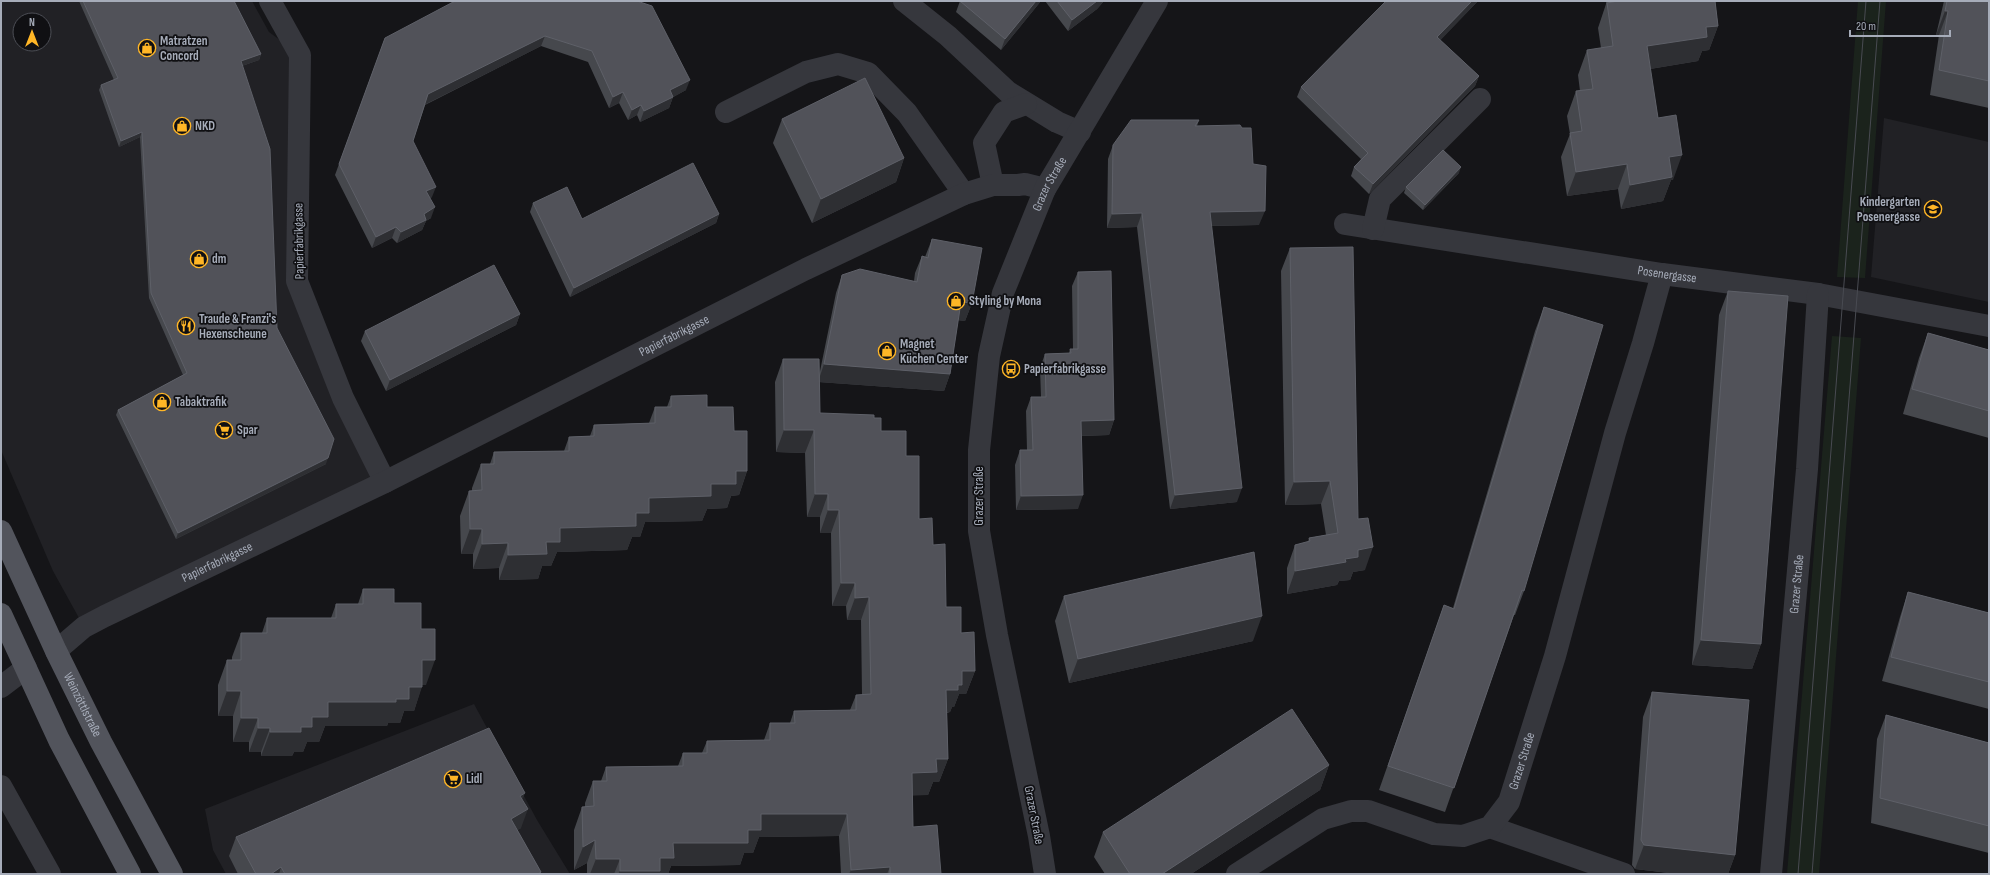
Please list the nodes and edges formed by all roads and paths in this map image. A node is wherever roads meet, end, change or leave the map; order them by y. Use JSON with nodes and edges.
{"nodes":[{"id":1,"x":270,"y":1,"type":"edge"},
{"id":2,"x":904,"y":1,"type":"edge"},
{"id":3,"x":1157,"y":1,"type":"edge"},
{"id":4,"x":1480,"y":99,"type":"dead end"},
{"id":5,"x":1026,"y":104,"type":"junction"},
{"id":6,"x":726,"y":112,"type":"dead end"},
{"id":7,"x":1080,"y":132,"type":"junction"},
{"id":8,"x":993,"y":185,"type":"junction"},
{"id":9,"x":1044,"y":188,"type":"junction"},
{"id":10,"x":964,"y":194,"type":"junction"},
{"id":11,"x":1345,"y":224,"type":"dead end"},
{"id":12,"x":1373,"y":229,"type":"junction"},
{"id":13,"x":1662,"y":274,"type":"junction"},
{"id":14,"x":1818,"y":294,"type":"junction"},
{"id":15,"x":1989,"y":326,"type":"edge"},
{"id":16,"x":385,"y":482,"type":"junction"},
{"id":17,"x":1,"y":531,"type":"edge"},
{"id":18,"x":1,"y":614,"type":"edge"},
{"id":19,"x":56,"y":651,"type":"junction"},
{"id":20,"x":26,"y":668,"type":"junction"},
{"id":21,"x":1,"y":687,"type":"edge"},
{"id":22,"x":1,"y":786,"type":"edge"},
{"id":23,"x":1490,"y":828,"type":"junction"},
{"id":24,"x":50,"y":874,"type":"edge"},
{"id":25,"x":130,"y":874,"type":"edge"},
{"id":26,"x":172,"y":874,"type":"edge"},
{"id":27,"x":1045,"y":874,"type":"edge"},
{"id":28,"x":1237,"y":874,"type":"edge"},
{"id":29,"x":1624,"y":874,"type":"edge"},
{"id":30,"x":1771,"y":874,"type":"edge"}],
"edges":[{"from":1,"to":16,"type":"street","name":"Papierfabrikgasse"},
{"from":2,"to":5,"type":"street"},
{"from":3,"to":7,"type":"street","name":"Grazer Straße"},
{"from":4,"to":12,"type":"street"},
{"from":5,"to":7,"type":"street"},
{"from":5,"to":8,"type":"street"},
{"from":6,"to":10,"type":"street"},
{"from":7,"to":9,"type":"street","name":"Grazer Straße"},
{"from":8,"to":9,"type":"street","name":"Papierfabrikgasse"},
{"from":8,"to":10,"type":"street","name":"Papierfabrikgasse"},
{"from":9,"to":27,"type":"street","name":"Grazer Straße"},
{"from":10,"to":16,"type":"street","name":"Papierfabrikgasse"},
{"from":11,"to":12,"type":"street","name":"Posenergasse"},
{"from":12,"to":13,"type":"street","name":"Posenergasse"},
{"from":13,"to":14,"type":"street","name":"Posenergasse"},
{"from":13,"to":23,"type":"street","name":"Grazer Straße"},
{"from":14,"to":15,"type":"street","name":"Posenergasse"},
{"from":14,"to":30,"type":"street","name":"Grazer Straße"},
{"from":16,"to":19,"type":"street","name":"Papierfabrikgasse"},
{"from":17,"to":19,"type":"main road","name":"Weinzöttlstraße"},
{"from":18,"to":20,"type":"main road"},
{"from":19,"to":20,"type":"main road"},
{"from":19,"to":26,"type":"main road","name":"Weinzöttlstraße"},
{"from":20,"to":21,"type":"street"},
{"from":20,"to":25,"type":"main road"},
{"from":22,"to":24,"type":"street"},
{"from":23,"to":28,"type":"street"},
{"from":23,"to":29,"type":"street"}]}
